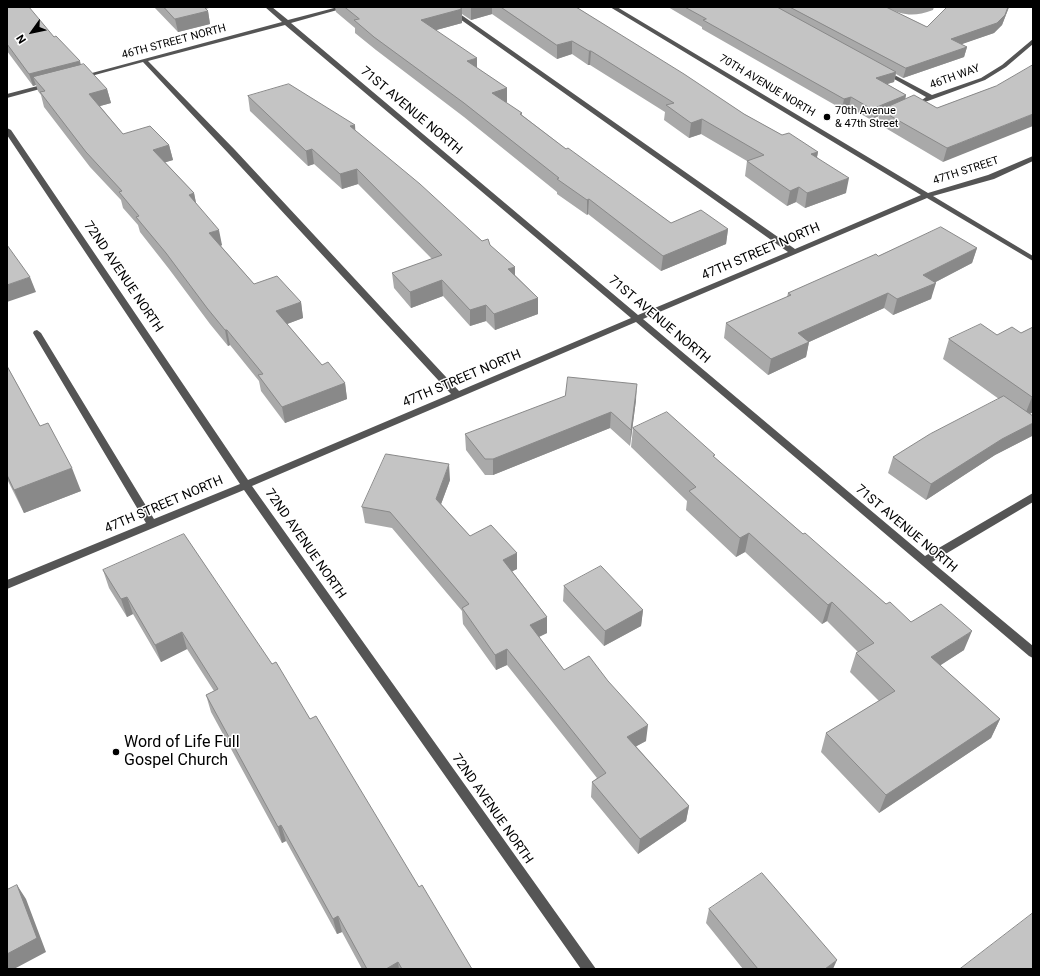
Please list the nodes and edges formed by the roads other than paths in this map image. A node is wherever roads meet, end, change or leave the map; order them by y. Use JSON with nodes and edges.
{"nodes":[{"id":1,"x":268,"y":7,"type":"edge"},
{"id":2,"x":345,"y":7,"type":"edge"},
{"id":3,"x":446,"y":7,"type":"edge"},
{"id":4,"x":613,"y":7,"type":"edge"},
{"id":5,"x":287,"y":22,"type":"junction"},
{"id":6,"x":1033,"y":41,"type":"edge"},
{"id":7,"x":144,"y":60,"type":"junction"},
{"id":8,"x":875,"y":67,"type":"edge"},
{"id":9,"x":75,"y":78,"type":"edge"},
{"id":10,"x":53,"y":84,"type":"edge"},
{"id":11,"x":7,"y":96,"type":"edge"},
{"id":12,"x":930,"y":97,"type":"junction"},
{"id":13,"x":917,"y":103,"type":"edge"},
{"id":14,"x":7,"y":130,"type":"edge"},
{"id":15,"x":1033,"y":158,"type":"edge"},
{"id":16,"x":928,"y":195,"type":"junction"},
{"id":17,"x":794,"y":252,"type":"junction"},
{"id":18,"x":1033,"y":259,"type":"edge"},
{"id":19,"x":636,"y":319,"type":"junction"},
{"id":20,"x":37,"y":333,"type":"dead end"},
{"id":21,"x":457,"y":395,"type":"junction"},
{"id":22,"x":246,"y":485,"type":"junction"},
{"id":23,"x":1033,"y":497,"type":"edge"},
{"id":24,"x":152,"y":525,"type":"junction"},
{"id":25,"x":924,"y":562,"type":"junction"},
{"id":26,"x":7,"y":585,"type":"edge"},
{"id":27,"x":1033,"y":653,"type":"edge"},
{"id":28,"x":589,"y":969,"type":"edge"}],
"edges":[{"from":1,"to":5,"type":"street","name":"71ST AVENUE NORTH"},
{"from":2,"to":5,"type":"street","name":"46TH STREET NORTH"},
{"from":3,"to":17,"type":"street"},
{"from":4,"to":16,"type":"street","name":"70TH AVENUE NORTH"},
{"from":5,"to":7,"type":"street","name":"46TH STREET NORTH"},
{"from":5,"to":19,"type":"street","name":"71ST AVENUE NORTH"},
{"from":6,"to":12,"type":"street","name":"46TH WAY"},
{"from":7,"to":9,"type":"street","name":"46TH STREET NORTH"},
{"from":7,"to":21,"type":"street"},
{"from":8,"to":12,"type":"street"},
{"from":10,"to":11,"type":"street"},
{"from":12,"to":13,"type":"street","name":"46TH WAY"},
{"from":14,"to":22,"type":"street","name":"72ND AVENUE NORTH"},
{"from":15,"to":16,"type":"street","name":"47TH STREET"},
{"from":16,"to":17,"type":"street","name":"47TH STREET NORTH"},
{"from":16,"to":18,"type":"street","name":"70TH AVENUE NORTH"},
{"from":17,"to":19,"type":"street","name":"47TH STREET NORTH"},
{"from":19,"to":21,"type":"street","name":"47TH STREET NORTH"},
{"from":19,"to":25,"type":"street","name":"71ST AVENUE NORTH"},
{"from":20,"to":24,"type":"street"},
{"from":21,"to":22,"type":"street","name":"47TH STREET NORTH"},
{"from":22,"to":24,"type":"street","name":"47TH STREET NORTH"},
{"from":22,"to":28,"type":"street","name":"72ND AVENUE NORTH"},
{"from":23,"to":25,"type":"street"},
{"from":24,"to":26,"type":"street","name":"47TH STREET NORTH"},
{"from":25,"to":27,"type":"street","name":"71ST AVENUE NORTH"}]}
